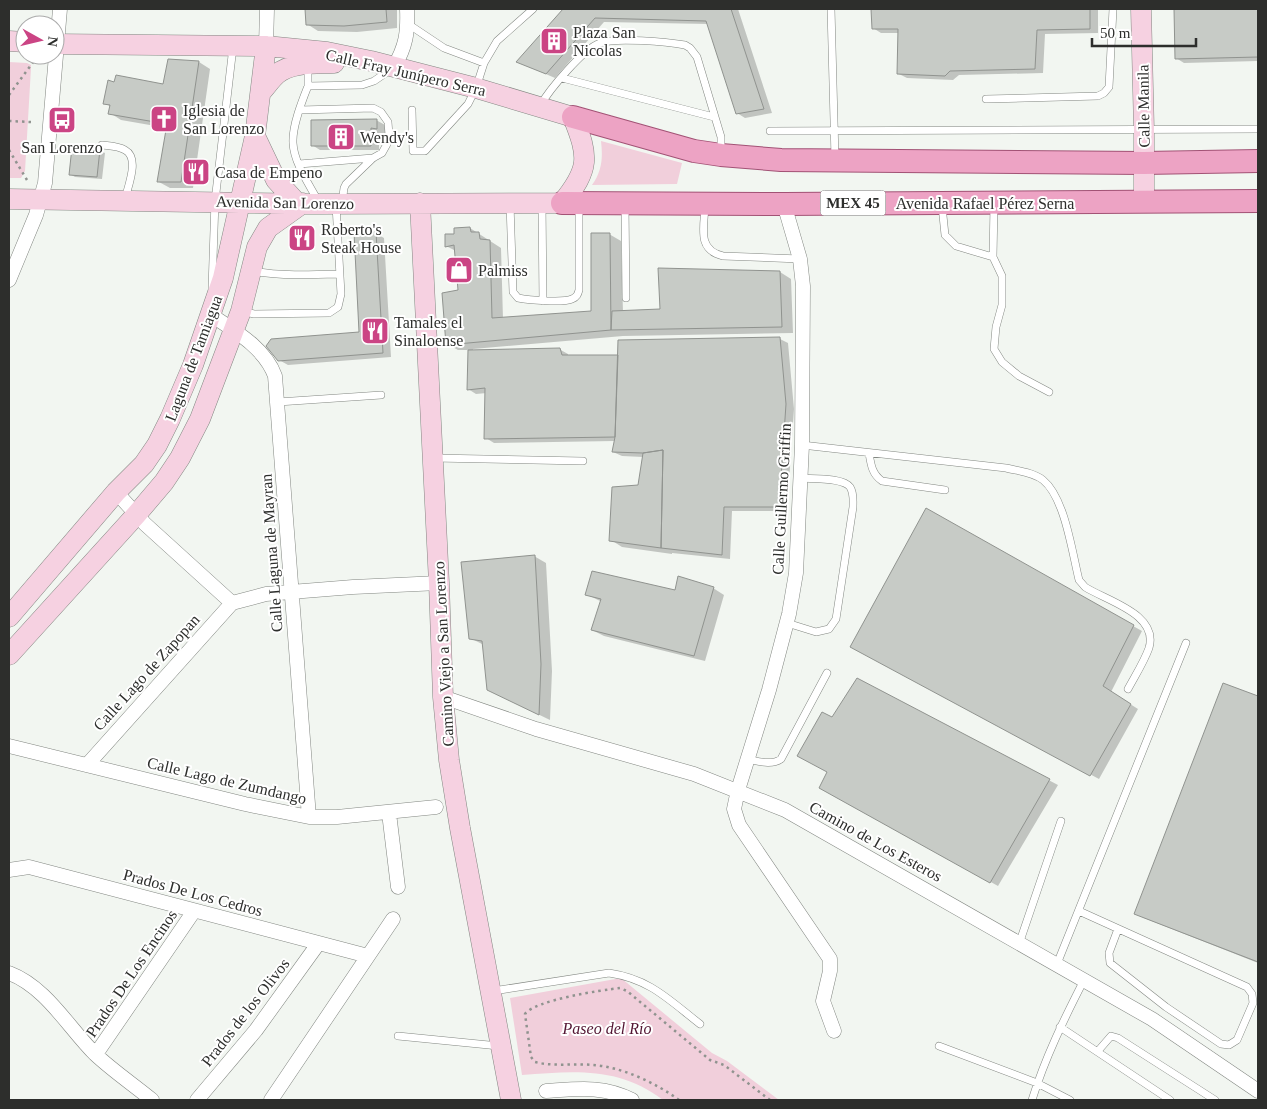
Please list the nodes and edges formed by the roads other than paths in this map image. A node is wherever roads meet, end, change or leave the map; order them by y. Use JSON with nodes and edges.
{"nodes":[{"id":1,"x":267,"y":9,"type":"edge"},
{"id":2,"x":407,"y":9,"type":"edge"},
{"id":3,"x":533,"y":9,"type":"edge"},
{"id":4,"x":831,"y":9,"type":"edge"},
{"id":5,"x":1112,"y":9,"type":"edge"},
{"id":6,"x":1140,"y":9,"type":"edge"},
{"id":7,"x":408,"y":24,"type":"junction"},
{"id":8,"x":65,"y":44,"type":"edge"},
{"id":9,"x":233,"y":46,"type":"junction"},
{"id":10,"x":266,"y":46,"type":"junction"},
{"id":11,"x":371,"y":61,"type":"junction"},
{"id":12,"x":484,"y":63,"type":"junction"},
{"id":13,"x":55,"y":65,"type":"edge"},
{"id":14,"x":308,"y":65,"type":"junction"},
{"id":15,"x":394,"y":67,"type":"junction"},
{"id":16,"x":562,"y":78,"type":"junction"},
{"id":17,"x":308,"y":86,"type":"junction"},
{"id":18,"x":476,"y":88,"type":"junction"},
{"id":19,"x":261,"y":92,"type":"junction"},
{"id":20,"x":986,"y":99,"type":"dead end"},
{"id":21,"x":540,"y":107,"type":"junction"},
{"id":22,"x":300,"y":110,"type":"junction"},
{"id":23,"x":412,"y":110,"type":"dead end"},
{"id":24,"x":573,"y":117,"type":"junction"},
{"id":25,"x":714,"y":117,"type":"junction"},
{"id":26,"x":1258,"y":129,"type":"edge"},
{"id":27,"x":1144,"y":130,"type":"junction"},
{"id":28,"x":770,"y":131,"type":"dead end"},
{"id":29,"x":835,"y":132,"type":"junction"},
{"id":30,"x":255,"y":136,"type":"junction"},
{"id":31,"x":102,"y":145,"type":"dead end"},
{"id":32,"x":721,"y":155,"type":"junction"},
{"id":33,"x":373,"y":158,"type":"junction"},
{"id":34,"x":835,"y":161,"type":"junction"},
{"id":35,"x":1258,"y":161,"type":"edge"},
{"id":36,"x":1144,"y":163,"type":"junction"},
{"id":37,"x":299,"y":164,"type":"junction"},
{"id":38,"x":9,"y":199,"type":"edge"},
{"id":39,"x":41,"y":199,"type":"junction"},
{"id":40,"x":125,"y":201,"type":"junction"},
{"id":41,"x":215,"y":201,"type":"junction"},
{"id":42,"x":1258,"y":201,"type":"edge"},
{"id":43,"x":240,"y":202,"type":"junction"},
{"id":44,"x":994,"y":202,"type":"junction"},
{"id":45,"x":1144,"y":202,"type":"junction"},
{"id":46,"x":319,"y":203,"type":"junction"},
{"id":47,"x":420,"y":203,"type":"junction"},
{"id":48,"x":561,"y":203,"type":"junction"},
{"id":49,"x":625,"y":203,"type":"junction"},
{"id":50,"x":706,"y":203,"type":"junction"},
{"id":51,"x":941,"y":203,"type":"junction"},
{"id":52,"x":510,"y":204,"type":"junction"},
{"id":53,"x":784,"y":204,"type":"junction"},
{"id":54,"x":993,"y":257,"type":"junction"},
{"id":55,"x":800,"y":259,"type":"junction"},
{"id":56,"x":251,"y":270,"type":"junction"},
{"id":57,"x":338,"y":274,"type":"junction"},
{"id":58,"x":9,"y":280,"type":"edge"},
{"id":59,"x":626,"y":298,"type":"dead end"},
{"id":60,"x":543,"y":301,"type":"junction"},
{"id":61,"x":241,"y":311,"type":"junction"},
{"id":62,"x":211,"y":316,"type":"junction"},
{"id":63,"x":234,"y":330,"type":"junction"},
{"id":64,"x":1049,"y":392,"type":"dead end"},
{"id":65,"x":382,"y":395,"type":"dead end"},
{"id":66,"x":278,"y":402,"type":"junction"},
{"id":67,"x":802,"y":445,"type":"junction"},
{"id":68,"x":869,"y":453,"type":"junction"},
{"id":69,"x":434,"y":458,"type":"junction"},
{"id":70,"x":583,"y":461,"type":"dead end"},
{"id":71,"x":800,"y":478,"type":"junction"},
{"id":72,"x":945,"y":490,"type":"dead end"},
{"id":73,"x":116,"y":492,"type":"junction"},
{"id":74,"x":136,"y":515,"type":"junction"},
{"id":75,"x":440,"y":583,"type":"junction"},
{"id":76,"x":291,"y":592,"type":"junction"},
{"id":77,"x":232,"y":603,"type":"junction"},
{"id":78,"x":10,"y":614,"type":"edge"},
{"id":79,"x":787,"y":623,"type":"junction"},
{"id":80,"x":1186,"y":642,"type":"dead end"},
{"id":81,"x":9,"y":655,"type":"edge"},
{"id":82,"x":827,"y":673,"type":"dead end"},
{"id":83,"x":1128,"y":689,"type":"dead end"},
{"id":84,"x":443,"y":697,"type":"junction"},
{"id":85,"x":12,"y":747,"type":"edge"},
{"id":86,"x":747,"y":759,"type":"junction"},
{"id":87,"x":86,"y":765,"type":"junction"},
{"id":88,"x":738,"y":790,"type":"junction"},
{"id":89,"x":436,"y":807,"type":"dead end"},
{"id":90,"x":388,"y":813,"type":"junction"},
{"id":91,"x":308,"y":817,"type":"junction"},
{"id":92,"x":1061,"y":821,"type":"dead end"},
{"id":93,"x":9,"y":870,"type":"edge"},
{"id":94,"x":398,"y":887,"type":"dead end"},
{"id":95,"x":194,"y":911,"type":"junction"},
{"id":96,"x":1079,"y":911,"type":"junction"},
{"id":97,"x":393,"y":919,"type":"dead end"},
{"id":98,"x":1118,"y":929,"type":"junction"},
{"id":99,"x":318,"y":944,"type":"junction"},
{"id":100,"x":1019,"y":944,"type":"junction"},
{"id":101,"x":368,"y":956,"type":"junction"},
{"id":102,"x":1058,"y":964,"type":"junction"},
{"id":103,"x":9,"y":973,"type":"edge"},
{"id":104,"x":1084,"y":979,"type":"junction"},
{"id":105,"x":490,"y":991,"type":"junction"},
{"id":106,"x":700,"y":1024,"type":"dead end"},
{"id":107,"x":1060,"y":1027,"type":"junction"},
{"id":108,"x":834,"y":1031,"type":"dead end"},
{"id":109,"x":398,"y":1036,"type":"dead end"},
{"id":110,"x":499,"y":1046,"type":"junction"},
{"id":111,"x":939,"y":1046,"type":"dead end"},
{"id":112,"x":1098,"y":1051,"type":"junction"},
{"id":113,"x":96,"y":1054,"type":"junction"},
{"id":114,"x":1037,"y":1083,"type":"junction"},
{"id":115,"x":546,"y":1091,"type":"dead end"},
{"id":116,"x":1258,"y":1091,"type":"edge"},
{"id":117,"x":152,"y":1100,"type":"edge"},
{"id":118,"x":197,"y":1100,"type":"edge"},
{"id":119,"x":270,"y":1100,"type":"edge"},
{"id":120,"x":511,"y":1100,"type":"edge"},
{"id":121,"x":632,"y":1100,"type":"edge"},
{"id":122,"x":1032,"y":1100,"type":"edge"},
{"id":123,"x":1070,"y":1100,"type":"edge"},
{"id":124,"x":1170,"y":1100,"type":"edge"},
{"id":125,"x":1215,"y":1100,"type":"edge"}],
"edges":[{"from":1,"to":10,"type":"street"},
{"from":2,"to":7,"type":"street"},
{"from":3,"to":12,"type":"lane"},
{"from":4,"to":29,"type":"lane"},
{"from":5,"to":20,"type":"lane"},
{"from":6,"to":27,"type":"main road","name":"Calle Manila"},
{"from":7,"to":12,"type":"lane"},
{"from":7,"to":15,"type":"street"},
{"from":8,"to":9,"type":"main road","name":"Calle Fray Junípero Serra"},
{"from":9,"to":10,"type":"main road","name":"Calle Fray Junípero Serra"},
{"from":9,"to":41,"type":"lane"},
{"from":10,"to":11,"type":"main road","name":"Calle Fray Junípero Serra"},
{"from":10,"to":19,"type":"main road","name":"Laguna de Tamiagua"},
{"from":11,"to":14,"type":"main road"},
{"from":11,"to":15,"type":"main road","name":"Calle Fray Junípero Serra"},
{"from":12,"to":18,"type":"lane"},
{"from":13,"to":39,"type":"street"},
{"from":14,"to":17,"type":"lane"},
{"from":14,"to":19,"type":"main road"},
{"from":15,"to":17,"type":"lane"},
{"from":15,"to":18,"type":"main road","name":"Calle Fray Junípero Serra"},
{"from":16,"to":21,"type":"lane"},
{"from":16,"to":25,"type":"lane"},
{"from":16,"to":25,"type":"lane"},
{"from":17,"to":22,"type":"lane"},
{"from":18,"to":21,"type":"main road","name":"Calle Fray Junípero Serra"},
{"from":18,"to":23,"type":"lane"},
{"from":19,"to":30,"type":"main road","name":"Laguna de Tamiagua"},
{"from":21,"to":24,"type":"main road","name":"Calle Fray Junípero Serra"},
{"from":22,"to":33,"type":"lane"},
{"from":22,"to":37,"type":"lane"},
{"from":24,"to":32,"type":"main road"},
{"from":24,"to":48,"type":"main road"},
{"from":25,"to":32,"type":"lane"},
{"from":26,"to":27,"type":"lane"},
{"from":27,"to":29,"type":"lane"},
{"from":27,"to":36,"type":"main road","name":"Calle Manila"},
{"from":28,"to":29,"type":"lane"},
{"from":29,"to":34,"type":"lane"},
{"from":30,"to":43,"type":"main road","name":"Laguna de Tamiagua"},
{"from":30,"to":46,"type":"main road"},
{"from":31,"to":40,"type":"lane"},
{"from":32,"to":34,"type":"main road"},
{"from":33,"to":37,"type":"lane"},
{"from":33,"to":46,"type":"lane"},
{"from":34,"to":36,"type":"main road"},
{"from":35,"to":36,"type":"main road"},
{"from":36,"to":45,"type":"main road","name":"Calle Manila"},
{"from":37,"to":46,"type":"lane"},
{"from":38,"to":39,"type":"main road","name":"Avenida San Lorenzo","number":"MEX 45"},
{"from":39,"to":40,"type":"main road","name":"Avenida San Lorenzo","number":"MEX 45"},
{"from":39,"to":58,"type":"street"},
{"from":40,"to":41,"type":"main road","name":"Avenida San Lorenzo","number":"MEX 45"},
{"from":41,"to":43,"type":"main road","name":"Avenida San Lorenzo","number":"MEX 45"},
{"from":41,"to":62,"type":"lane"},
{"from":42,"to":45,"type":"main road","name":"Avenida Rafael Pérez Serna","number":"MEX 45"},
{"from":43,"to":46,"type":"main road","name":"Avenida San Lorenzo","number":"MEX 45"},
{"from":43,"to":62,"type":"main road","name":"Laguna de Tamiagua"},
{"from":44,"to":45,"type":"main road","name":"Avenida Rafael Pérez Serna","number":"MEX 45"},
{"from":44,"to":51,"type":"main road","name":"Avenida Rafael Pérez Serna","number":"MEX 45"},
{"from":44,"to":54,"type":"lane"},
{"from":46,"to":47,"type":"main road","name":"Avenida San Lorenzo","number":"MEX 45"},
{"from":46,"to":56,"type":"main road","name":"Laguna de Tamiagua"},
{"from":46,"to":57,"type":"lane"},
{"from":47,"to":52,"type":"main road","name":"Avenida San Lorenzo","number":"MEX 45"},
{"from":47,"to":69,"type":"main road","name":"Camino Viejo a San Lorenzo"},
{"from":48,"to":49,"type":"main road","name":"Avenida Rafael Pérez Serna","number":"MEX 45"},
{"from":48,"to":52,"type":"main road","name":"Avenida San Lorenzo","number":"MEX 45"},
{"from":48,"to":60,"type":"lane"},
{"from":48,"to":60,"type":"lane"},
{"from":49,"to":50,"type":"main road","name":"Avenida Rafael Pérez Serna","number":"MEX 45"},
{"from":49,"to":59,"type":"lane"},
{"from":50,"to":53,"type":"main road","name":"Avenida Rafael Pérez Serna","number":"MEX 45"},
{"from":50,"to":55,"type":"lane"},
{"from":51,"to":53,"type":"main road","name":"Avenida Rafael Pérez Serna","number":"MEX 45"},
{"from":51,"to":54,"type":"lane"},
{"from":52,"to":60,"type":"lane"},
{"from":53,"to":55,"type":"street","name":"Calle Guillermo Griffin"},
{"from":54,"to":64,"type":"lane"},
{"from":55,"to":67,"type":"street","name":"Calle Guillermo Griffin"},
{"from":56,"to":57,"type":"lane"},
{"from":56,"to":61,"type":"main road","name":"Laguna de Tamiagua"},
{"from":57,"to":61,"type":"lane"},
{"from":61,"to":63,"type":"main road","name":"Laguna de Tamiagua"},
{"from":62,"to":63,"type":"street","name":"Calle Laguna de Mayran"},
{"from":62,"to":73,"type":"main road","name":"Laguna de Tamiagua"},
{"from":63,"to":66,"type":"street","name":"Calle Laguna de Mayran"},
{"from":63,"to":74,"type":"main road","name":"Laguna de Tamiagua"},
{"from":65,"to":66,"type":"lane"},
{"from":66,"to":76,"type":"street","name":"Calle Laguna de Mayran"},
{"from":67,"to":68,"type":"lane"},
{"from":67,"to":71,"type":"street","name":"Calle Guillermo Griffin"},
{"from":68,"to":72,"type":"lane"},
{"from":68,"to":83,"type":"lane"},
{"from":69,"to":70,"type":"lane"},
{"from":69,"to":75,"type":"main road","name":"Camino Viejo a San Lorenzo"},
{"from":71,"to":79,"type":"street","name":"Calle Guillermo Griffin"},
{"from":71,"to":79,"type":"lane"},
{"from":73,"to":74,"type":"street"},
{"from":73,"to":78,"type":"main road","name":"Laguna de Tamiagua"},
{"from":74,"to":77,"type":"street"},
{"from":74,"to":81,"type":"main road","name":"Laguna de Tamiagua"},
{"from":75,"to":76,"type":"street"},
{"from":75,"to":84,"type":"main road","name":"Camino Viejo a San Lorenzo"},
{"from":76,"to":77,"type":"street"},
{"from":76,"to":91,"type":"street","name":"Calle Laguna de Mayran"},
{"from":77,"to":87,"type":"street","name":"Calle Lago de Zapopan"},
{"from":79,"to":86,"type":"street","name":"Calle Guillermo Griffin"},
{"from":80,"to":96,"type":"lane"},
{"from":82,"to":86,"type":"lane"},
{"from":84,"to":88,"type":"street","name":"Camino de Los Esteros"},
{"from":84,"to":105,"type":"main road","name":"Camino Viejo a San Lorenzo"},
{"from":85,"to":87,"type":"street","name":"Calle Lago de Zumdango"},
{"from":86,"to":88,"type":"street","name":"Calle Guillermo Griffin"},
{"from":87,"to":91,"type":"street","name":"Calle Lago de Zumdango"},
{"from":88,"to":100,"type":"street","name":"Camino de Los Esteros"},
{"from":88,"to":108,"type":"street","name":"Calle Guillermo Griffin"},
{"from":89,"to":90,"type":"street","name":"Calle Lago de Zumdango"},
{"from":90,"to":91,"type":"street","name":"Calle Lago de Zumdango"},
{"from":90,"to":94,"type":"street"},
{"from":92,"to":100,"type":"lane"},
{"from":93,"to":95,"type":"street","name":"Prados De Los Cedros"},
{"from":95,"to":99,"type":"street","name":"Prados De Los Cedros"},
{"from":95,"to":113,"type":"street","name":"Prados De Los Encinos"},
{"from":96,"to":98,"type":"lane"},
{"from":96,"to":102,"type":"lane"},
{"from":97,"to":101,"type":"street"},
{"from":98,"to":98,"type":"lane"},
{"from":99,"to":101,"type":"street","name":"Prados De Los Cedros"},
{"from":99,"to":118,"type":"street","name":"Prados de los Olivos"},
{"from":100,"to":102,"type":"street","name":"Camino de Los Esteros"},
{"from":101,"to":119,"type":"street"},
{"from":102,"to":104,"type":"street","name":"Camino de Los Esteros"},
{"from":103,"to":113,"type":"street"},
{"from":104,"to":107,"type":"lane"},
{"from":104,"to":116,"type":"street","name":"Camino de Los Esteros"},
{"from":105,"to":106,"type":"lane"},
{"from":105,"to":110,"type":"main road","name":"Camino Viejo a San Lorenzo"},
{"from":107,"to":112,"type":"lane"},
{"from":107,"to":114,"type":"lane"},
{"from":109,"to":110,"type":"lane"},
{"from":110,"to":120,"type":"main road","name":"Camino Viejo a San Lorenzo"},
{"from":111,"to":114,"type":"lane"},
{"from":112,"to":124,"type":"lane"},
{"from":112,"to":125,"type":"lane"},
{"from":113,"to":117,"type":"street"},
{"from":114,"to":122,"type":"lane"},
{"from":114,"to":123,"type":"lane"},
{"from":115,"to":121,"type":"street"}]}
